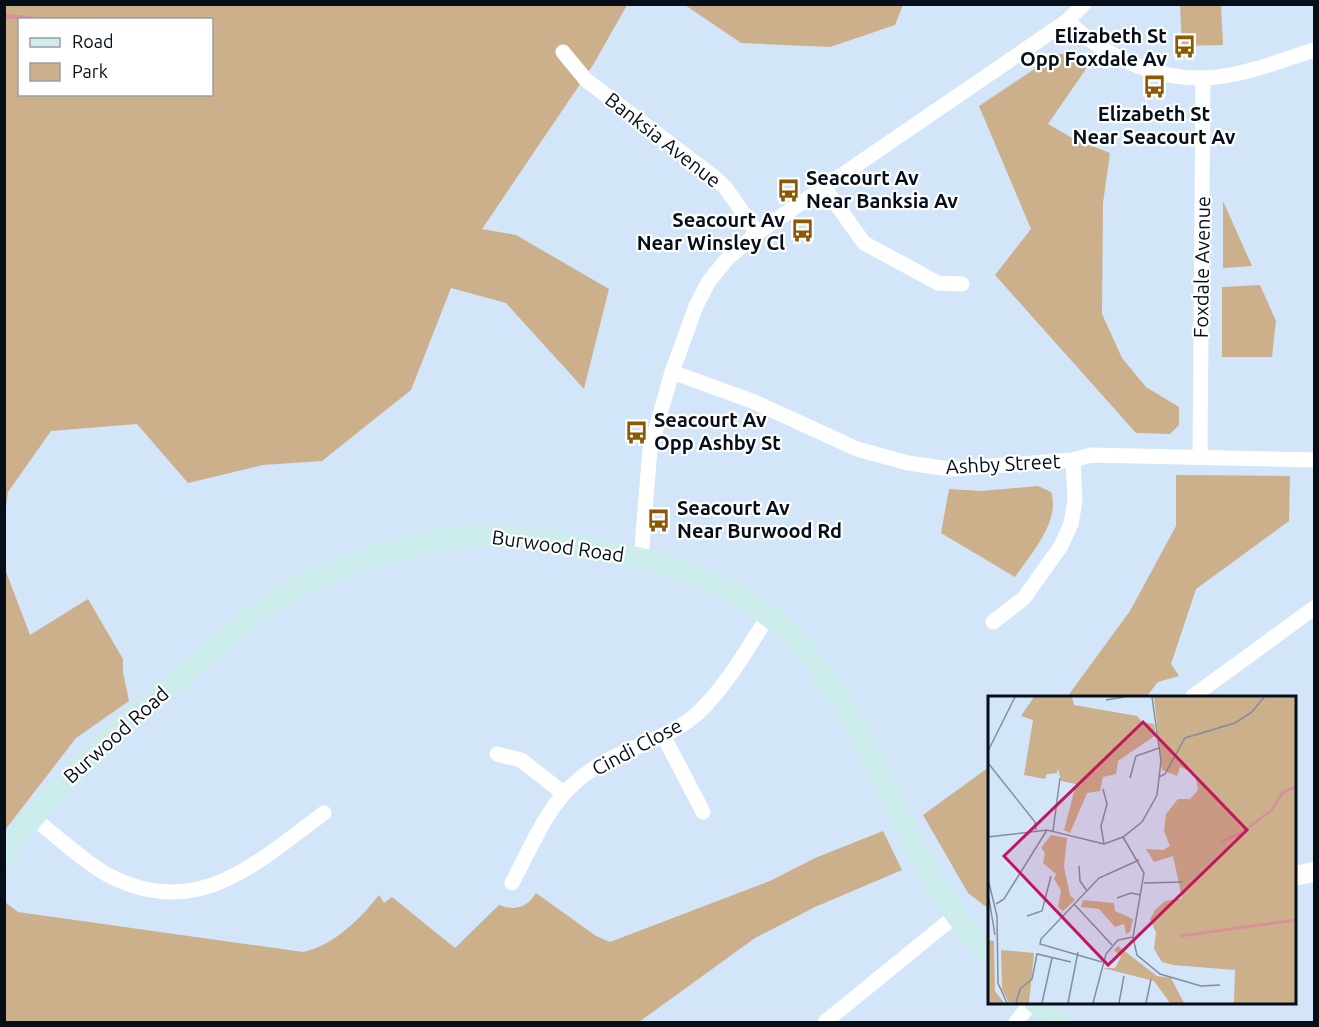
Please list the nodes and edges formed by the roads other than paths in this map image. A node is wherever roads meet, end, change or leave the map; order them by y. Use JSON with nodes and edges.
{"nodes":[{"id":1,"x":1084,"y":4,"type":"edge"},
{"id":2,"x":1067,"y":21,"type":"junction"},
{"id":3,"x":1314,"y":50,"type":"edge"},
{"id":4,"x":563,"y":52,"type":"dead end"},
{"id":5,"x":1203,"y":78,"type":"junction"},
{"id":6,"x":824,"y":187,"type":"junction"},
{"id":7,"x":757,"y":233,"type":"junction"},
{"id":8,"x":962,"y":284,"type":"dead end"},
{"id":9,"x":672,"y":372,"type":"junction"},
{"id":10,"x":1200,"y":456,"type":"junction"},
{"id":11,"x":1073,"y":460,"type":"junction"},
{"id":12,"x":1314,"y":460,"type":"edge"},
{"id":13,"x":641,"y":558,"type":"junction"},
{"id":14,"x":1314,"y":608,"type":"edge"},
{"id":15,"x":769,"y":615,"type":"junction"},
{"id":16,"x":993,"y":622,"type":"dead end"},
{"id":17,"x":1193,"y":696,"type":"edge"},
{"id":18,"x":664,"y":737,"type":"junction"},
{"id":19,"x":497,"y":754,"type":"dead end"},
{"id":20,"x":562,"y":792,"type":"junction"},
{"id":21,"x":703,"y":812,"type":"dead end"},
{"id":22,"x":324,"y":813,"type":"dead end"},
{"id":23,"x":32,"y":817,"type":"junction"},
{"id":24,"x":4,"y":855,"type":"edge"},
{"id":25,"x":1314,"y":872,"type":"edge"},
{"id":26,"x":1295,"y":876,"type":"edge"},
{"id":27,"x":512,"y":883,"type":"dead end"},
{"id":28,"x":955,"y":916,"type":"junction"},
{"id":29,"x":988,"y":951,"type":"edge"},
{"id":30,"x":1032,"y":1003,"type":"edge"},
{"id":31,"x":1034,"y":1003,"type":"edge"},
{"id":32,"x":825,"y":1023,"type":"edge"},
{"id":33,"x":1016,"y":1023,"type":"edge"},
{"id":34,"x":1060,"y":1023,"type":"edge"}],
"edges":[{"from":1,"to":2,"type":"street"},
{"from":2,"to":5,"type":"street"},
{"from":2,"to":6,"type":"street"},
{"from":3,"to":5,"type":"street"},
{"from":4,"to":7,"type":"street","name":"Banksia Avenue"},
{"from":5,"to":10,"type":"street","name":"Foxdale Avenue"},
{"from":6,"to":7,"type":"street"},
{"from":6,"to":8,"type":"street"},
{"from":7,"to":9,"type":"street"},
{"from":9,"to":11,"type":"street","name":"Ashby Street"},
{"from":9,"to":13,"type":"street"},
{"from":10,"to":11,"type":"street","name":"Ashby Street"},
{"from":10,"to":12,"type":"street","name":"Ashby Street"},
{"from":11,"to":16,"type":"street"},
{"from":13,"to":15,"type":"main road","name":"Burwood Road"},
{"from":13,"to":23,"type":"main road","name":"Burwood Road"},
{"from":14,"to":17,"type":"street"},
{"from":15,"to":18,"type":"street","name":"Cindi Close"},
{"from":15,"to":28,"type":"main road","name":"Burwood Road"},
{"from":18,"to":20,"type":"street","name":"Cindi Close"},
{"from":18,"to":21,"type":"street"},
{"from":19,"to":20,"type":"street"},
{"from":20,"to":27,"type":"street","name":"Cindi Close"},
{"from":22,"to":23,"type":"street"},
{"from":23,"to":24,"type":"main road","name":"Burwood Road"},
{"from":25,"to":26,"type":"street"},
{"from":28,"to":29,"type":"main road","name":"Burwood Road"},
{"from":28,"to":32,"type":"street"},
{"from":30,"to":33,"type":"street"},
{"from":31,"to":34,"type":"main road"}]}
